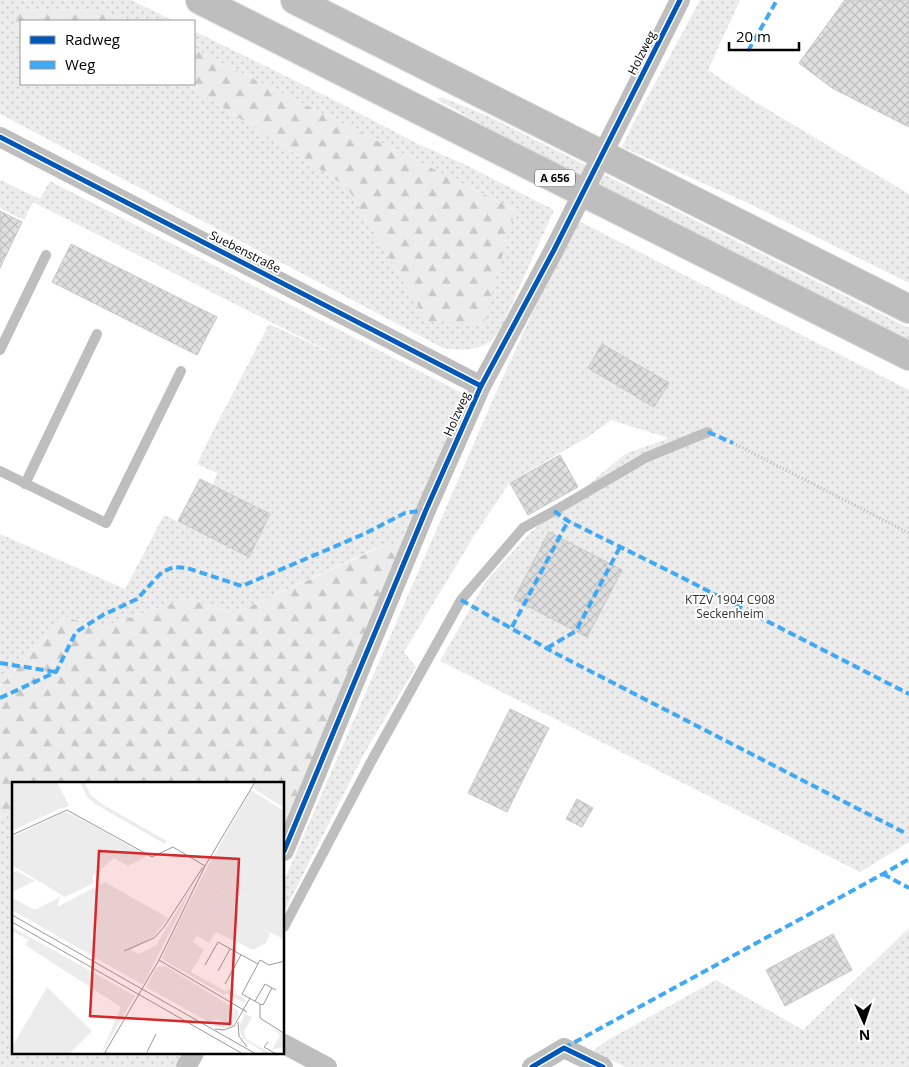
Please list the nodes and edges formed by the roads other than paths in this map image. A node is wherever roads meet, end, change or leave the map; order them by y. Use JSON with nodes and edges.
{"nodes":[{"id":1,"x":200,"y":0,"type":"edge"},
{"id":2,"x":295,"y":0,"type":"edge"},
{"id":3,"x":680,"y":0,"type":"edge"},
{"id":4,"x":0,"y":136,"type":"edge"},
{"id":5,"x":46,"y":255,"type":"dead end"},
{"id":6,"x":909,"y":309,"type":"edge"},
{"id":7,"x":97,"y":334,"type":"dead end"},
{"id":8,"x":0,"y":350,"type":"edge"},
{"id":9,"x":909,"y":356,"type":"edge"},
{"id":10,"x":181,"y":371,"type":"dead end"},
{"id":11,"x":481,"y":386,"type":"junction"},
{"id":12,"x":708,"y":432,"type":"dead end"},
{"id":13,"x":0,"y":472,"type":"edge"},
{"id":14,"x":25,"y":484,"type":"junction"},
{"id":15,"x":285,"y":849,"type":"edge"},
{"id":16,"x":285,"y":925,"type":"edge"},
{"id":17,"x":285,"y":1045,"type":"edge"},
{"id":18,"x":193,"y":1054,"type":"edge"},
{"id":19,"x":186,"y":1067,"type":"edge"},
{"id":20,"x":327,"y":1067,"type":"edge"},
{"id":21,"x":532,"y":1067,"type":"edge"},
{"id":22,"x":603,"y":1067,"type":"edge"}],
"edges":[{"from":1,"to":9,"type":"highway","number":"A 656"},
{"from":2,"to":6,"type":"highway"},
{"from":3,"to":11,"type":"street","name":"Holzweg","bridge":true},
{"from":4,"to":11,"type":"street","name":"Suebenstraße"},
{"from":5,"to":8,"type":"lane"},
{"from":7,"to":14,"type":"lane"},
{"from":10,"to":14,"type":"lane"},
{"from":11,"to":15,"type":"street","name":"Holzweg"},
{"from":12,"to":16,"type":"lane"},
{"from":13,"to":14,"type":"lane"},
{"from":17,"to":20,"type":"street"},
{"from":18,"to":19,"type":"street"},
{"from":21,"to":22,"type":"street"}]}
